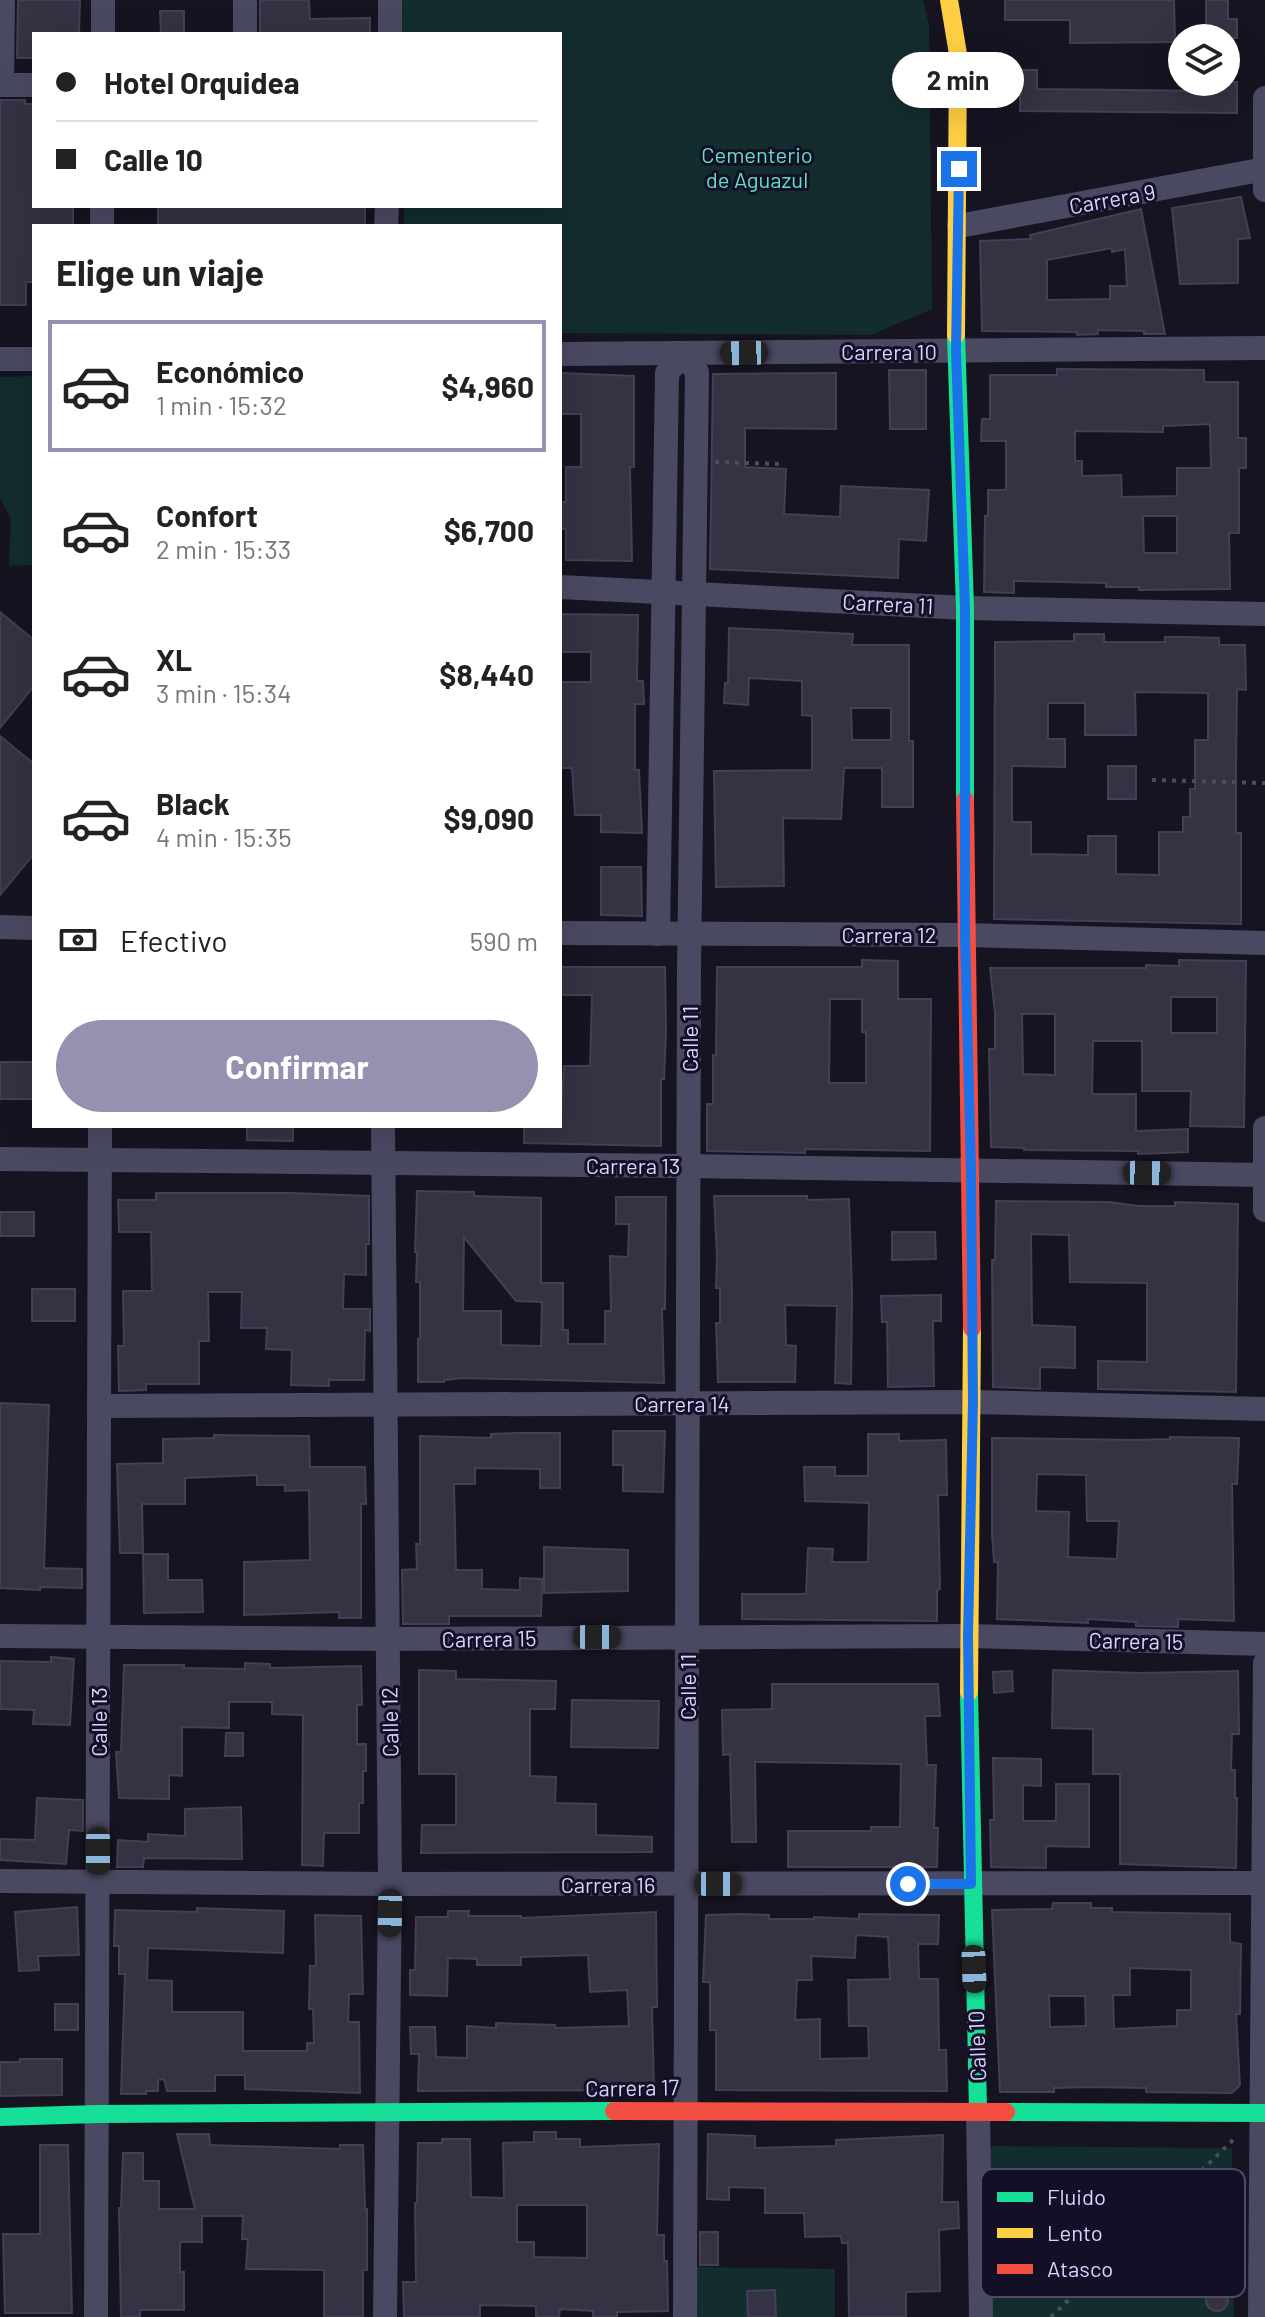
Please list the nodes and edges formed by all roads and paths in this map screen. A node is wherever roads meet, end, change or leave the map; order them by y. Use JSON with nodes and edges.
{"nodes":[{"id":1,"x":3,"y":0,"type":"edge"},
{"id":2,"x":103,"y":0,"type":"edge"},
{"id":3,"x":245,"y":0,"type":"edge"},
{"id":4,"x":390,"y":0,"type":"edge"},
{"id":5,"x":949,"y":0,"type":"edge"},
{"id":6,"x":103,"y":32,"type":"edge"},
{"id":7,"x":245,"y":32,"type":"edge"},
{"id":8,"x":390,"y":32,"type":"edge"},
{"id":9,"x":1,"y":85,"type":"edge"},
{"id":10,"x":32,"y":85,"type":"edge"},
{"id":11,"x":1265,"y":98,"type":"edge"},
{"id":12,"x":1265,"y":170,"type":"edge"},
{"id":13,"x":1265,"y":190,"type":"edge"},
{"id":14,"x":959,"y":226,"type":"junction"},
{"id":15,"x":1265,"y":348,"type":"edge"},
{"id":16,"x":956,"y":351,"type":"junction"},
{"id":17,"x":683,"y":353,"type":"junction"},
{"id":18,"x":562,"y":354,"type":"edge"},
{"id":19,"x":0,"y":359,"type":"edge"},
{"id":20,"x":32,"y":359,"type":"edge"},
{"id":21,"x":696,"y":461,"type":"junction"},
{"id":22,"x":780,"y":464,"type":"dead end"},
{"id":23,"x":562,"y":587,"type":"edge"},
{"id":24,"x":664,"y":591,"type":"junction"},
{"id":25,"x":696,"y":592,"type":"junction"},
{"id":26,"x":965,"y":608,"type":"junction"},
{"id":27,"x":1265,"y":614,"type":"edge"},
{"id":28,"x":1152,"y":780,"type":"dead end"},
{"id":29,"x":1265,"y":783,"type":"edge"},
{"id":30,"x":0,"y":927,"type":"edge"},
{"id":31,"x":32,"y":928,"type":"edge"},
{"id":32,"x":562,"y":933,"type":"edge"},
{"id":33,"x":658,"y":934,"type":"junction"},
{"id":34,"x":689,"y":934,"type":"junction"},
{"id":35,"x":965,"y":935,"type":"junction"},
{"id":36,"x":1265,"y":943,"type":"edge"},
{"id":37,"x":100,"y":1128,"type":"edge"},
{"id":38,"x":383,"y":1128,"type":"edge"},
{"id":39,"x":1265,"y":1128,"type":"edge"},
{"id":40,"x":0,"y":1159,"type":"edge"},
{"id":41,"x":100,"y":1160,"type":"junction"},
{"id":42,"x":383,"y":1164,"type":"junction"},
{"id":43,"x":688,"y":1166,"type":"junction"},
{"id":44,"x":971,"y":1169,"type":"junction"},
{"id":45,"x":1265,"y":1175,"type":"edge"},
{"id":46,"x":1265,"y":1210,"type":"edge"},
{"id":47,"x":688,"y":1402,"type":"junction"},
{"id":48,"x":973,"y":1402,"type":"junction"},
{"id":49,"x":385,"y":1404,"type":"junction"},
{"id":50,"x":99,"y":1406,"type":"junction"},
{"id":51,"x":1265,"y":1409,"type":"edge"},
{"id":52,"x":0,"y":1636,"type":"edge"},
{"id":53,"x":687,"y":1636,"type":"junction"},
{"id":54,"x":968,"y":1636,"type":"junction"},
{"id":55,"x":99,"y":1637,"type":"junction"},
{"id":56,"x":388,"y":1639,"type":"junction"},
{"id":57,"x":1265,"y":1644,"type":"edge"},
{"id":58,"x":1265,"y":1663,"type":"edge"},
{"id":59,"x":0,"y":1881,"type":"edge"},
{"id":60,"x":98,"y":1882,"type":"junction"},
{"id":61,"x":1264,"y":1883,"type":"edge"},
{"id":62,"x":390,"y":1884,"type":"junction"},
{"id":63,"x":686,"y":1884,"type":"junction"},
{"id":64,"x":971,"y":1884,"type":"junction"},
{"id":65,"x":685,"y":2110,"type":"junction"},
{"id":66,"x":978,"y":2110,"type":"junction"},
{"id":67,"x":1263,"y":2113,"type":"edge"},
{"id":68,"x":97,"y":2114,"type":"junction"},
{"id":69,"x":386,"y":2114,"type":"junction"},
{"id":70,"x":0,"y":2117,"type":"edge"},
{"id":71,"x":1205,"y":2169,"type":"edge"},
{"id":72,"x":1072,"y":2297,"type":"edge"},
{"id":73,"x":96,"y":2317,"type":"edge"},
{"id":74,"x":385,"y":2317,"type":"edge"},
{"id":75,"x":685,"y":2317,"type":"edge"},
{"id":76,"x":981,"y":2317,"type":"edge"},
{"id":77,"x":1051,"y":2317,"type":"edge"},
{"id":78,"x":1260,"y":2317,"type":"edge"}],
"edges":[{"from":1,"to":9,"type":"street"},
{"from":2,"to":6,"type":"street"},
{"from":3,"to":7,"type":"street"},
{"from":4,"to":8,"type":"street"},
{"from":5,"to":14,"type":"street","name":"Calle 10"},
{"from":9,"to":10,"type":"street"},
{"from":11,"to":12,"type":"street"},
{"from":12,"to":13,"type":"street"},
{"from":12,"to":14,"type":"street","name":"Carrera 9"},
{"from":14,"to":16,"type":"street","name":"Calle 10"},
{"from":15,"to":16,"type":"street","name":"Carrera 10"},
{"from":16,"to":17,"type":"street","name":"Carrera 10"},
{"from":16,"to":26,"type":"street","name":"Calle 10"},
{"from":17,"to":18,"type":"street","name":"Carrera 10"},
{"from":17,"to":21,"type":"street","name":"Calle 11"},
{"from":17,"to":24,"type":"street"},
{"from":19,"to":20,"type":"street"},
{"from":21,"to":22,"type":"path"},
{"from":21,"to":25,"type":"street","name":"Calle 11"},
{"from":23,"to":24,"type":"street","name":"Carrera 11"},
{"from":24,"to":25,"type":"street","name":"Carrera 11"},
{"from":24,"to":33,"type":"street"},
{"from":25,"to":26,"type":"street","name":"Carrera 11"},
{"from":25,"to":34,"type":"street","name":"Calle 11"},
{"from":26,"to":27,"type":"street","name":"Carrera 11"},
{"from":26,"to":35,"type":"street","name":"Calle 10"},
{"from":28,"to":29,"type":"path"},
{"from":30,"to":31,"type":"street"},
{"from":32,"to":33,"type":"street","name":"Carrera 12"},
{"from":33,"to":34,"type":"street","name":"Carrera 12"},
{"from":34,"to":35,"type":"street","name":"Carrera 12"},
{"from":34,"to":43,"type":"street","name":"Calle 11"},
{"from":35,"to":36,"type":"street","name":"Carrera 12"},
{"from":35,"to":44,"type":"street","name":"Calle 10"},
{"from":37,"to":41,"type":"street","name":"Calle 13"},
{"from":38,"to":42,"type":"street","name":"Calle 12"},
{"from":39,"to":45,"type":"street"},
{"from":40,"to":41,"type":"street","name":"Carrera 13"},
{"from":41,"to":42,"type":"street","name":"Carrera 13"},
{"from":41,"to":50,"type":"street","name":"Calle 13"},
{"from":42,"to":43,"type":"street","name":"Carrera 13"},
{"from":42,"to":49,"type":"street","name":"Calle 12"},
{"from":43,"to":44,"type":"street","name":"Carrera 13"},
{"from":43,"to":47,"type":"street","name":"Calle 11"},
{"from":44,"to":45,"type":"street","name":"Carrera 13"},
{"from":44,"to":48,"type":"street","name":"Calle 10"},
{"from":45,"to":46,"type":"street"},
{"from":47,"to":48,"type":"street","name":"Carrera 14"},
{"from":47,"to":49,"type":"street","name":"Carrera 14"},
{"from":47,"to":53,"type":"street","name":"Calle 11"},
{"from":48,"to":51,"type":"street","name":"Carrera 14"},
{"from":48,"to":54,"type":"street","name":"Calle 10"},
{"from":49,"to":50,"type":"street","name":"Carrera 14"},
{"from":49,"to":56,"type":"street","name":"Calle 12"},
{"from":50,"to":55,"type":"street","name":"Calle 13"},
{"from":52,"to":55,"type":"street","name":"Carrera 15"},
{"from":53,"to":54,"type":"street","name":"Carrera 15"},
{"from":53,"to":56,"type":"street","name":"Carrera 15"},
{"from":53,"to":63,"type":"street","name":"Calle 11"},
{"from":54,"to":57,"type":"street","name":"Carrera 15"},
{"from":54,"to":64,"type":"street","name":"Calle 10"},
{"from":55,"to":56,"type":"street","name":"Carrera 15"},
{"from":55,"to":60,"type":"street","name":"Calle 13"},
{"from":56,"to":62,"type":"street","name":"Calle 12"},
{"from":58,"to":61,"type":"street"},
{"from":59,"to":60,"type":"street","name":"Carrera 16"},
{"from":60,"to":62,"type":"street","name":"Carrera 16"},
{"from":60,"to":68,"type":"street","name":"Calle 13"},
{"from":61,"to":64,"type":"street","name":"Carrera 16"},
{"from":61,"to":67,"type":"street"},
{"from":62,"to":63,"type":"street","name":"Carrera 16"},
{"from":62,"to":69,"type":"street","name":"Calle 12"},
{"from":63,"to":64,"type":"street","name":"Carrera 16"},
{"from":63,"to":65,"type":"street","name":"Calle 11"},
{"from":64,"to":66,"type":"street","name":"Calle 10"},
{"from":65,"to":66,"type":"street","name":"Carrera 17"},
{"from":65,"to":69,"type":"street","name":"Carrera 17"},
{"from":65,"to":75,"type":"street","name":"Calle 11"},
{"from":66,"to":67,"type":"street","name":"Carrera 17"},
{"from":66,"to":76,"type":"street","name":"Calle 10"},
{"from":67,"to":71,"type":"path"},
{"from":67,"to":78,"type":"street"},
{"from":68,"to":69,"type":"street","name":"Carrera 17"},
{"from":68,"to":70,"type":"street","name":"Carrera 17"},
{"from":68,"to":73,"type":"street","name":"Calle 13"},
{"from":69,"to":74,"type":"street","name":"Calle 12"},
{"from":72,"to":77,"type":"path"}]}
